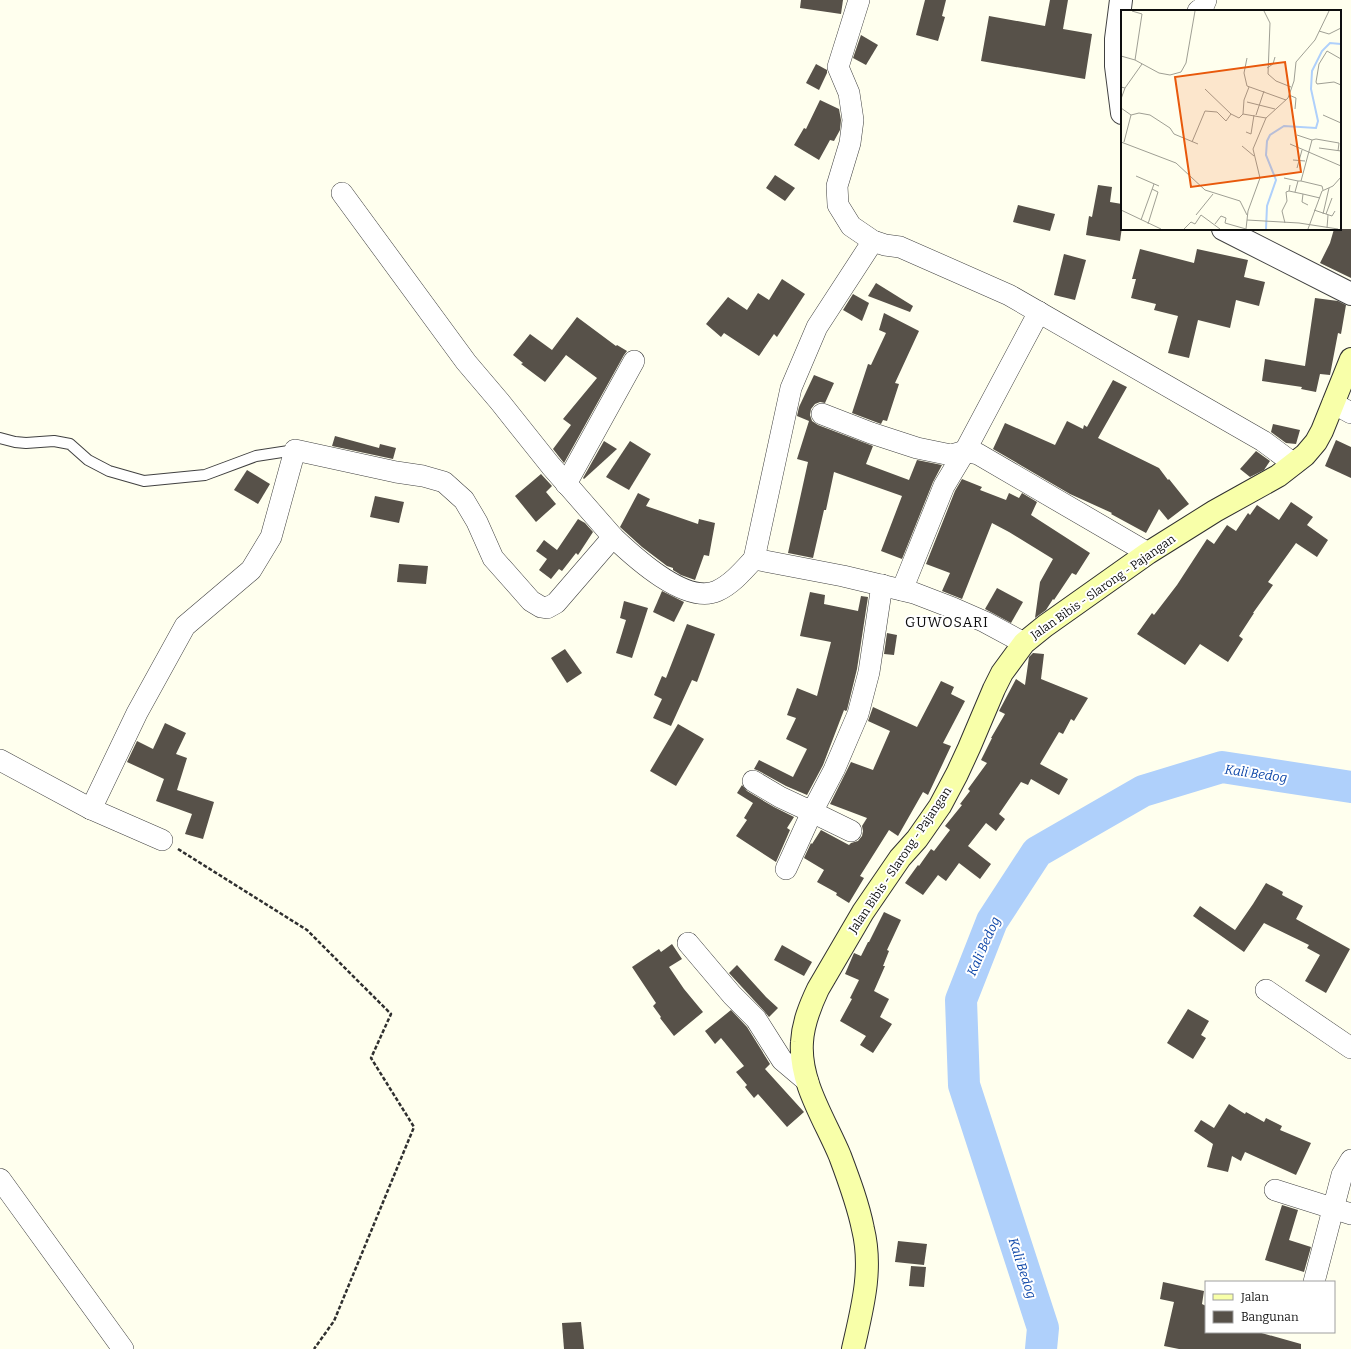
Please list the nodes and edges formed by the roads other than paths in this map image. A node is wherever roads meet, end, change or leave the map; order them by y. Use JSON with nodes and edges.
{"nodes":[{"id":1,"x":859,"y":0,"type":"edge"},
{"id":2,"x":1121,"y":0,"type":"edge"},
{"id":3,"x":1206,"y":0,"type":"edge"},
{"id":4,"x":1199,"y":10,"type":"edge"},
{"id":5,"x":1119,"y":38,"type":"edge"},
{"id":6,"x":1121,"y":105,"type":"edge"},
{"id":7,"x":342,"y":193,"type":"dead end"},
{"id":8,"x":1225,"y":230,"type":"edge"},
{"id":9,"x":873,"y":241,"type":"junction"},
{"id":10,"x":1351,"y":294,"type":"edge"},
{"id":11,"x":1039,"y":312,"type":"junction"},
{"id":12,"x":1351,"y":359,"type":"edge"},
{"id":13,"x":634,"y":360,"type":"dead end"},
{"id":14,"x":1342,"y":408,"type":"edge"},
{"id":15,"x":822,"y":414,"type":"dead end"},
{"id":16,"x":0,"y":438,"type":"edge"},
{"id":17,"x":295,"y":450,"type":"junction"},
{"id":18,"x":965,"y":451,"type":"junction"},
{"id":19,"x":1294,"y":464,"type":"junction"},
{"id":20,"x":566,"y":484,"type":"junction"},
{"id":21,"x":613,"y":538,"type":"junction"},
{"id":22,"x":1148,"y":553,"type":"junction"},
{"id":23,"x":754,"y":559,"type":"junction"},
{"id":24,"x":882,"y":585,"type":"junction"},
{"id":25,"x":902,"y":590,"type":"junction"},
{"id":26,"x":1024,"y":643,"type":"junction"},
{"id":27,"x":0,"y":760,"type":"edge"},
{"id":28,"x":753,"y":781,"type":"dead end"},
{"id":29,"x":91,"y":809,"type":"junction"},
{"id":30,"x":812,"y":812,"type":"junction"},
{"id":31,"x":851,"y":830,"type":"dead end"},
{"id":32,"x":162,"y":840,"type":"road end"},
{"id":33,"x":786,"y":869,"type":"dead end"},
{"id":34,"x":688,"y":943,"type":"dead end"},
{"id":35,"x":1266,"y":990,"type":"dead end"},
{"id":36,"x":1351,"y":1048,"type":"edge"},
{"id":37,"x":808,"y":1082,"type":"junction"},
{"id":38,"x":1351,"y":1160,"type":"edge"},
{"id":39,"x":0,"y":1179,"type":"edge"},
{"id":40,"x":1275,"y":1190,"type":"dead end"},
{"id":41,"x":1342,"y":1212,"type":"edge"},
{"id":42,"x":1314,"y":1281,"type":"edge"},
{"id":43,"x":124,"y":1349,"type":"edge"},
{"id":44,"x":853,"y":1349,"type":"edge"}],
"edges":[{"from":1,"to":9,"type":"street"},
{"from":2,"to":5,"type":"street"},
{"from":3,"to":4,"type":"street"},
{"from":5,"to":6,"type":"street"},
{"from":7,"to":20,"type":"street"},
{"from":8,"to":10,"type":"street"},
{"from":9,"to":11,"type":"street"},
{"from":9,"to":23,"type":"street"},
{"from":11,"to":18,"type":"street"},
{"from":11,"to":19,"type":"street"},
{"from":12,"to":14,"type":"main road","name":"Jalan Bibis - Slarong - Pajangan"},
{"from":13,"to":20,"type":"street"},
{"from":14,"to":19,"type":"main road","name":"Jalan Bibis - Slarong - Pajangan"},
{"from":15,"to":18,"type":"street"},
{"from":16,"to":17,"type":"lane"},
{"from":17,"to":21,"type":"street"},
{"from":17,"to":29,"type":"street"},
{"from":18,"to":22,"type":"street"},
{"from":18,"to":25,"type":"street"},
{"from":19,"to":22,"type":"main road","name":"Jalan Bibis - Slarong - Pajangan"},
{"from":20,"to":21,"type":"street"},
{"from":21,"to":23,"type":"street"},
{"from":22,"to":26,"type":"main road","name":"Jalan Bibis - Slarong - Pajangan"},
{"from":23,"to":24,"type":"street"},
{"from":24,"to":25,"type":"street"},
{"from":24,"to":30,"type":"street"},
{"from":25,"to":26,"type":"street"},
{"from":26,"to":37,"type":"main road","name":"Jalan Bibis - Slarong - Pajangan"},
{"from":27,"to":29,"type":"street"},
{"from":28,"to":30,"type":"street"},
{"from":29,"to":32,"type":"street"},
{"from":30,"to":31,"type":"street"},
{"from":30,"to":33,"type":"street"},
{"from":34,"to":37,"type":"street"},
{"from":35,"to":36,"type":"street"},
{"from":37,"to":44,"type":"main road","name":"Jalan Bibis - Slarong - Pajangan"},
{"from":38,"to":41,"type":"street"},
{"from":39,"to":43,"type":"street"},
{"from":40,"to":41,"type":"street"},
{"from":41,"to":42,"type":"street"}]}
